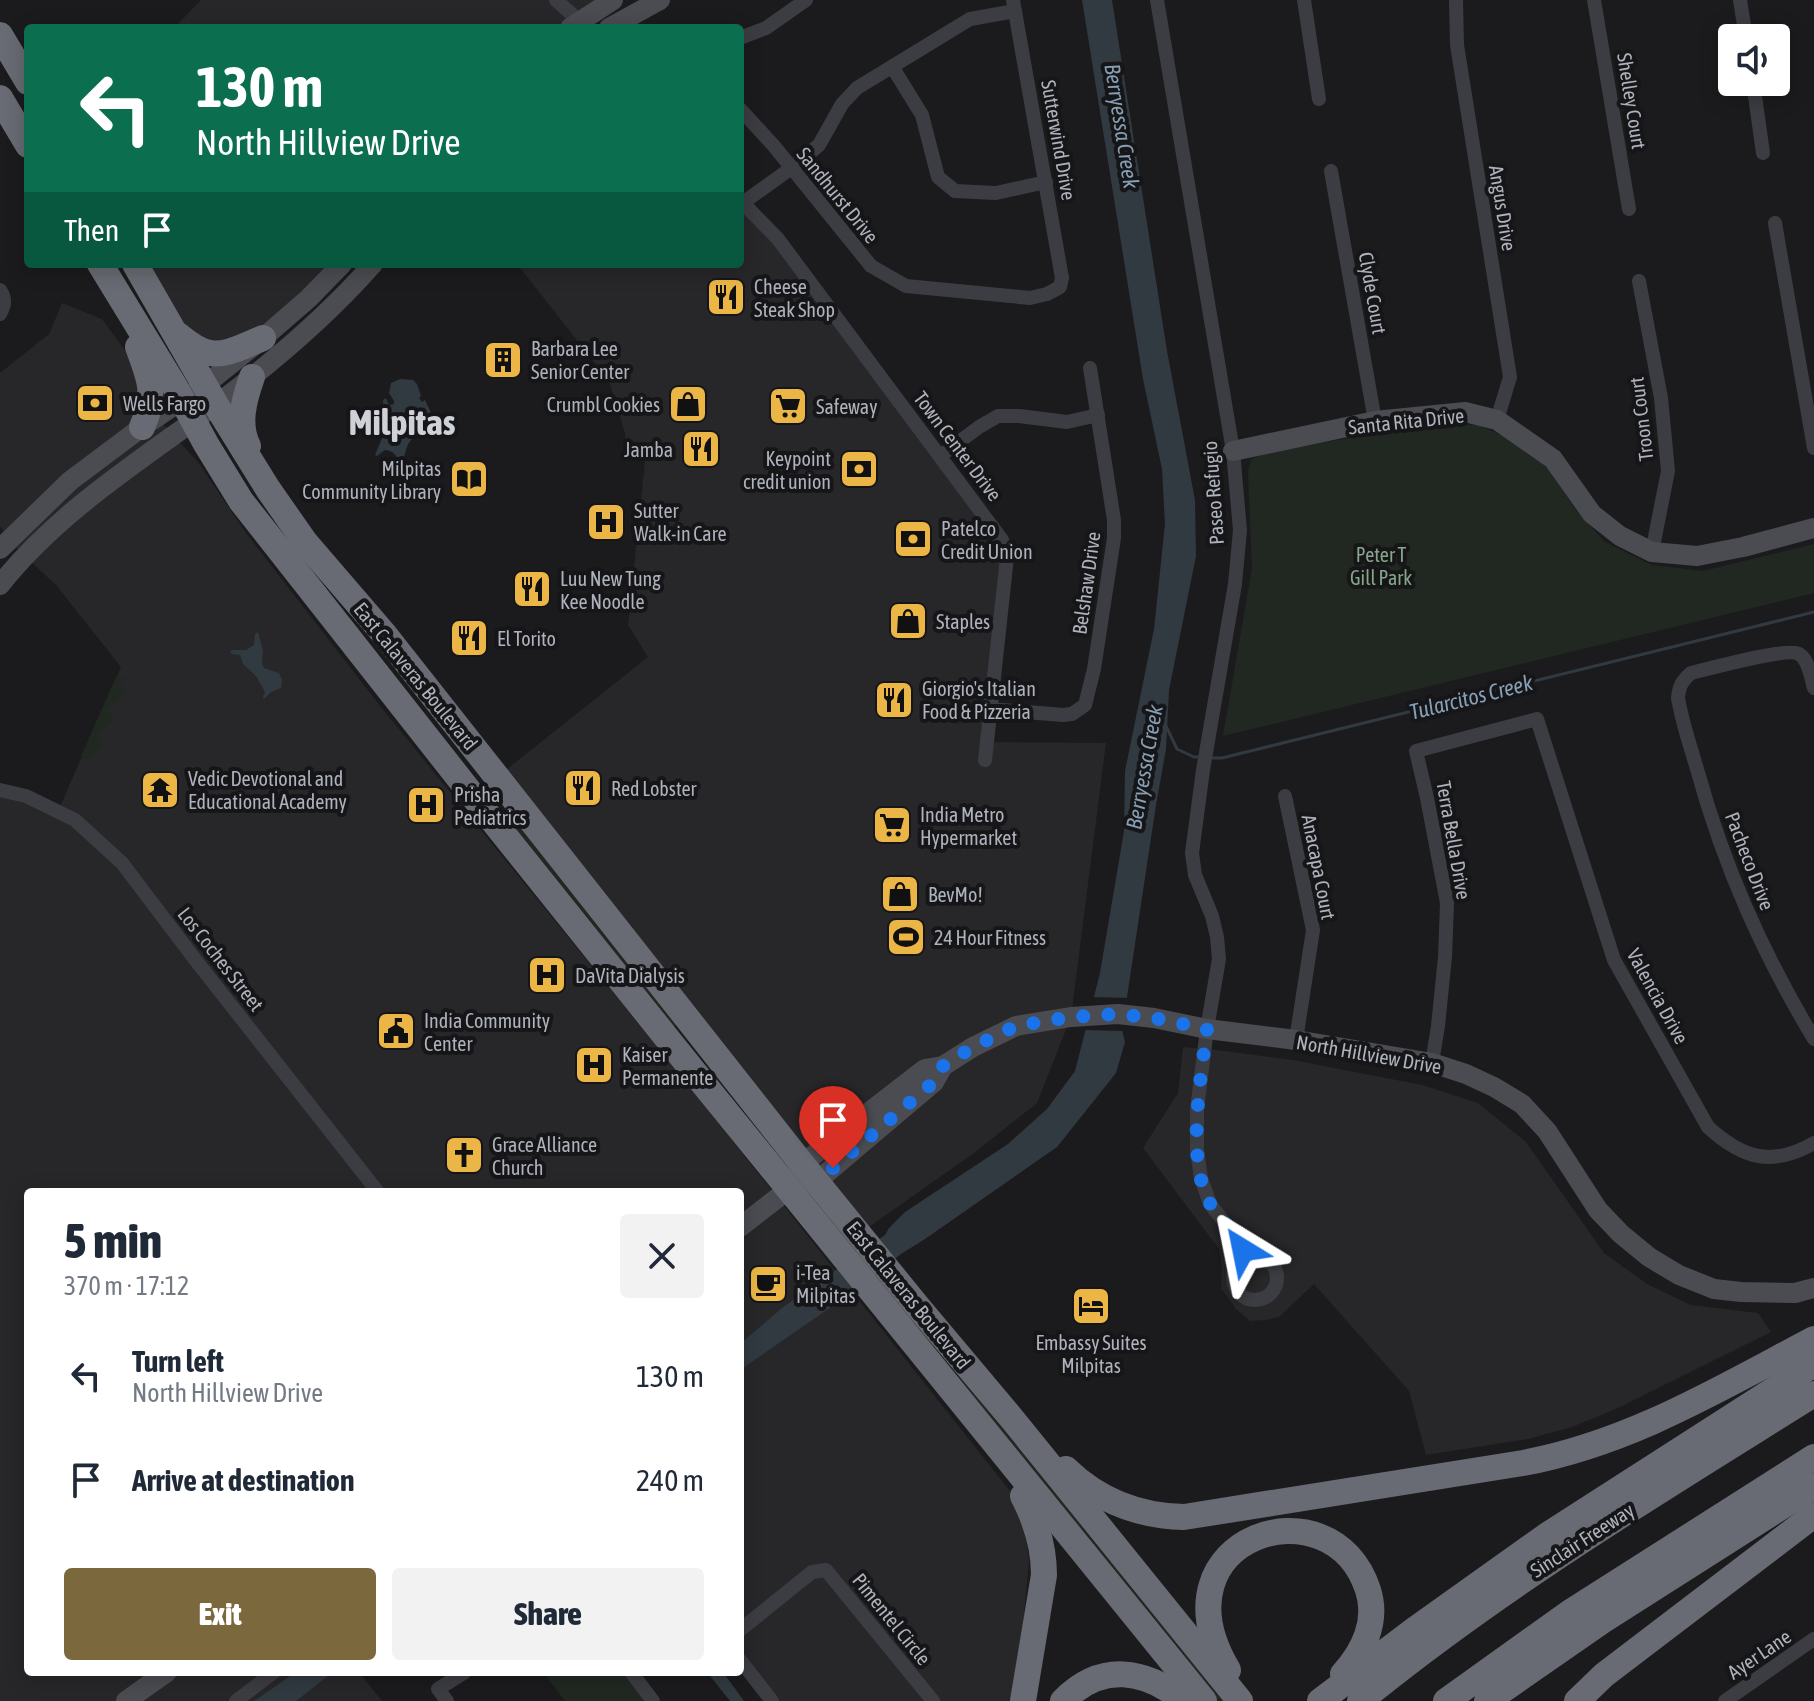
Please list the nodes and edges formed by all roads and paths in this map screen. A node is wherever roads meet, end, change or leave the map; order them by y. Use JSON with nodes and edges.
{"nodes":[{"id":1,"x":556,"y":0,"type":"edge"},
{"id":2,"x":613,"y":0,"type":"edge"},
{"id":3,"x":660,"y":0,"type":"edge"},
{"id":4,"x":806,"y":0,"type":"edge"},
{"id":5,"x":1157,"y":0,"type":"edge"},
{"id":6,"x":1304,"y":0,"type":"edge"},
{"id":7,"x":1456,"y":0,"type":"edge"},
{"id":8,"x":1594,"y":0,"type":"edge"},
{"id":9,"x":1740,"y":0,"type":"edge"},
{"id":10,"x":1014,"y":5,"type":"edge"},
{"id":11,"x":577,"y":24,"type":"edge"},
{"id":12,"x":582,"y":24,"type":"edge"},
{"id":13,"x":616,"y":24,"type":"edge"},
{"id":14,"x":1744,"y":24,"type":"edge"},
{"id":15,"x":0,"y":35,"type":"edge"},
{"id":16,"x":744,"y":36,"type":"edge"},
{"id":17,"x":893,"y":68,"type":"junction"},
{"id":18,"x":24,"y":75,"type":"edge"},
{"id":19,"x":1755,"y":96,"type":"edge"},
{"id":20,"x":0,"y":98,"type":"edge"},
{"id":21,"x":1319,"y":99,"type":"dead end"},
{"id":22,"x":744,"y":113,"type":"edge"},
{"id":23,"x":24,"y":138,"type":"edge"},
{"id":24,"x":1763,"y":153,"type":"dead end"},
{"id":25,"x":790,"y":169,"type":"junction"},
{"id":26,"x":1331,"y":171,"type":"dead end"},
{"id":27,"x":1046,"y":182,"type":"junction"},
{"id":28,"x":744,"y":196,"type":"edge"},
{"id":29,"x":744,"y":201,"type":"edge"},
{"id":30,"x":1629,"y":209,"type":"dead end"},
{"id":31,"x":1775,"y":223,"type":"dead end"},
{"id":32,"x":103,"y":268,"type":"edge"},
{"id":33,"x":137,"y":268,"type":"edge"},
{"id":34,"x":338,"y":268,"type":"edge"},
{"id":35,"x":369,"y":268,"type":"edge"},
{"id":36,"x":1639,"y":281,"type":"dead end"},
{"id":37,"x":1060,"y":287,"type":"joint"},
{"id":38,"x":0,"y":290,"type":"edge"},
{"id":39,"x":117,"y":291,"type":"junction"},
{"id":40,"x":0,"y":314,"type":"edge"},
{"id":41,"x":175,"y":333,"type":"junction"},
{"id":42,"x":263,"y":338,"type":"junction"},
{"id":43,"x":1090,"y":368,"type":"dead end"},
{"id":44,"x":252,"y":377,"type":"junction"},
{"id":45,"x":210,"y":395,"type":"junction"},
{"id":46,"x":188,"y":410,"type":"junction"},
{"id":47,"x":1098,"y":415,"type":"junction"},
{"id":48,"x":1497,"y":420,"type":"junction"},
{"id":49,"x":1375,"y":421,"type":"junction"},
{"id":50,"x":142,"y":427,"type":"junction"},
{"id":51,"x":1814,"y":448,"type":"edge"},
{"id":52,"x":1233,"y":451,"type":"junction"},
{"id":53,"x":940,"y":456,"type":"junction"},
{"id":54,"x":268,"y":489,"type":"junction"},
{"id":55,"x":1814,"y":528,"type":"edge"},
{"id":56,"x":1,"y":544,"type":"edge"},
{"id":57,"x":1652,"y":552,"type":"junction"},
{"id":58,"x":0,"y":585,"type":"edge"},
{"id":59,"x":1814,"y":688,"type":"edge"},
{"id":60,"x":990,"y":709,"type":"junction"},
{"id":61,"x":1537,"y":719,"type":"joint"},
{"id":62,"x":985,"y":760,"type":"dead end"},
{"id":63,"x":0,"y":790,"type":"edge"},
{"id":64,"x":1285,"y":796,"type":"dead end"},
{"id":65,"x":1207,"y":1029,"type":"junction"},
{"id":66,"x":1814,"y":1039,"type":"edge"},
{"id":67,"x":1296,"y":1040,"type":"junction"},
{"id":68,"x":1432,"y":1063,"type":"junction"},
{"id":69,"x":1814,"y":1143,"type":"edge"},
{"id":70,"x":809,"y":1173,"type":"junction"},
{"id":71,"x":375,"y":1188,"type":"edge"},
{"id":72,"x":789,"y":1189,"type":"junction"},
{"id":73,"x":744,"y":1224,"type":"edge"},
{"id":74,"x":1245,"y":1258,"type":"dead end"},
{"id":75,"x":1814,"y":1288,"type":"edge"},
{"id":76,"x":1814,"y":1339,"type":"edge"},
{"id":77,"x":1814,"y":1364,"type":"edge"},
{"id":78,"x":1814,"y":1394,"type":"edge"},
{"id":79,"x":1814,"y":1410,"type":"edge"},
{"id":80,"x":1013,"y":1420,"type":"junction"},
{"id":81,"x":1004,"y":1457,"type":"junction"},
{"id":82,"x":1814,"y":1457,"type":"edge"},
{"id":83,"x":1814,"y":1486,"type":"edge"},
{"id":84,"x":1814,"y":1515,"type":"edge"},
{"id":85,"x":744,"y":1627,"type":"edge"},
{"id":86,"x":1814,"y":1639,"type":"edge"},
{"id":87,"x":744,"y":1665,"type":"edge"},
{"id":88,"x":161,"y":1676,"type":"edge"},
{"id":89,"x":269,"y":1676,"type":"edge"},
{"id":90,"x":459,"y":1676,"type":"edge"},
{"id":91,"x":635,"y":1677,"type":"edge"},
{"id":92,"x":126,"y":1701,"type":"edge"},
{"id":93,"x":236,"y":1701,"type":"edge"},
{"id":94,"x":447,"y":1701,"type":"edge"},
{"id":95,"x":653,"y":1701,"type":"edge"},
{"id":96,"x":772,"y":1701,"type":"edge"},
{"id":97,"x":933,"y":1701,"type":"edge"},
{"id":98,"x":1023,"y":1701,"type":"edge"},
{"id":99,"x":1063,"y":1701,"type":"edge"},
{"id":100,"x":1184,"y":1701,"type":"edge"},
{"id":101,"x":1204,"y":1701,"type":"edge"},
{"id":102,"x":1240,"y":1701,"type":"edge"},
{"id":103,"x":1247,"y":1701,"type":"edge"},
{"id":104,"x":1318,"y":1701,"type":"edge"},
{"id":105,"x":1360,"y":1701,"type":"edge"},
{"id":106,"x":1381,"y":1701,"type":"edge"},
{"id":107,"x":1446,"y":1701,"type":"edge"},
{"id":108,"x":1487,"y":1701,"type":"edge"},
{"id":109,"x":1577,"y":1701,"type":"edge"},
{"id":110,"x":1725,"y":1701,"type":"edge"}],
"edges":[{"from":1,"to":11,"type":"street"},
{"from":2,"to":12,"type":"street"},
{"from":3,"to":13,"type":"street"},
{"from":4,"to":16,"type":"street"},
{"from":5,"to":52,"type":"street","name":"Paseo Refugio"},
{"from":6,"to":21,"type":"street"},
{"from":7,"to":48,"type":"street","name":"Angus Drive"},
{"from":8,"to":30,"type":"street","name":"Shelley Court"},
{"from":9,"to":14,"type":"street"},
{"from":10,"to":17,"type":"street"},
{"from":10,"to":27,"type":"street","name":"Sutterwind Drive"},
{"from":15,"to":18,"type":"highway"},
{"from":17,"to":25,"type":"street"},
{"from":17,"to":27,"type":"street"},
{"from":19,"to":24,"type":"street"},
{"from":20,"to":23,"type":"highway"},
{"from":22,"to":25,"type":"street","name":"Sandhurst Drive"},
{"from":25,"to":28,"type":"street"},
{"from":25,"to":37,"type":"street","name":"Sandhurst Drive"},
{"from":26,"to":49,"type":"street","name":"Clyde Court"},
{"from":27,"to":37,"type":"street","name":"Sutterwind Drive"},
{"from":29,"to":53,"type":"street","name":"Town Center Drive"},
{"from":31,"to":51,"type":"street"},
{"from":32,"to":39,"type":"highway","name":"East Calaveras Boulevard"},
{"from":33,"to":41,"type":"highway","name":"East Calaveras Boulevard"},
{"from":34,"to":42,"type":"street"},
{"from":35,"to":44,"type":"street"},
{"from":36,"to":57,"type":"street","name":"Troon Court"},
{"from":38,"to":40,"type":"street"},
{"from":39,"to":46,"type":"highway","name":"East Calaveras Boulevard"},
{"from":39,"to":50,"type":"highway"},
{"from":41,"to":42,"type":"highway"},
{"from":41,"to":45,"type":"highway","name":"East Calaveras Boulevard"},
{"from":42,"to":45,"type":"street"},
{"from":43,"to":47,"type":"street","name":"Belshaw Drive"},
{"from":44,"to":45,"type":"street"},
{"from":44,"to":54,"type":"highway"},
{"from":45,"to":46,"type":"street"},
{"from":45,"to":54,"type":"highway","name":"East Calaveras Boulevard"},
{"from":46,"to":50,"type":"street"},
{"from":46,"to":58,"type":"street"},
{"from":46,"to":72,"type":"highway","name":"East Calaveras Boulevard"},
{"from":47,"to":53,"type":"street"},
{"from":47,"to":60,"type":"street","name":"Belshaw Drive"},
{"from":48,"to":49,"type":"street","name":"Santa Rita Drive"},
{"from":48,"to":57,"type":"street","name":"Santa Rita Drive"},
{"from":49,"to":52,"type":"street","name":"Santa Rita Drive"},
{"from":50,"to":56,"type":"street"},
{"from":52,"to":65,"type":"street","name":"Paseo Refugio"},
{"from":53,"to":60,"type":"street","name":"Town Center Drive"},
{"from":54,"to":70,"type":"highway","name":"East Calaveras Boulevard"},
{"from":55,"to":57,"type":"street","name":"Santa Rita Drive"},
{"from":59,"to":66,"type":"street","name":"Pacheco Drive"},
{"from":60,"to":62,"type":"street","name":"Town Center Drive"},
{"from":61,"to":68,"type":"street","name":"Terra Bella Drive"},
{"from":61,"to":69,"type":"street","name":"Valencia Drive"},
{"from":63,"to":71,"type":"street","name":"Los Coches Street"},
{"from":64,"to":67,"type":"street","name":"Anacapa Court"},
{"from":65,"to":67,"type":"street","name":"North Hillview Drive"},
{"from":65,"to":70,"type":"street","name":"North Hillview Drive"},
{"from":65,"to":74,"type":"street","name":"Paseo Refugio"},
{"from":67,"to":68,"type":"street","name":"North Hillview Drive"},
{"from":68,"to":75,"type":"street","name":"North Hillview Drive"},
{"from":70,"to":72,"type":"street","name":"North Hillview Drive"},
{"from":70,"to":80,"type":"highway","name":"East Calaveras Boulevard"},
{"from":72,"to":73,"type":"street"},
{"from":72,"to":81,"type":"highway","name":"East Calaveras Boulevard"},
{"from":76,"to":80,"type":"highway"},
{"from":77,"to":104,"type":"highway"},
{"from":78,"to":105,"type":"highway","name":"Sinclair Freeway"},
{"from":79,"to":106,"type":"highway"},
{"from":80,"to":102,"type":"highway","name":"East Calaveras Boulevard"},
{"from":81,"to":98,"type":"highway"},
{"from":81,"to":101,"type":"highway","name":"East Calaveras Boulevard"},
{"from":82,"to":107,"type":"highway"},
{"from":83,"to":108,"type":"highway"},
{"from":84,"to":109,"type":"highway"},
{"from":85,"to":97,"type":"street","name":"Pimentel Circle"},
{"from":86,"to":110,"type":"street","name":"Ayer Lane"},
{"from":87,"to":96,"type":"street"},
{"from":88,"to":92,"type":"street"},
{"from":89,"to":93,"type":"street"},
{"from":90,"to":94,"type":"street"},
{"from":91,"to":95,"type":"street"},
{"from":99,"to":100,"type":"highway"},
{"from":103,"to":104,"type":"highway"}]}
